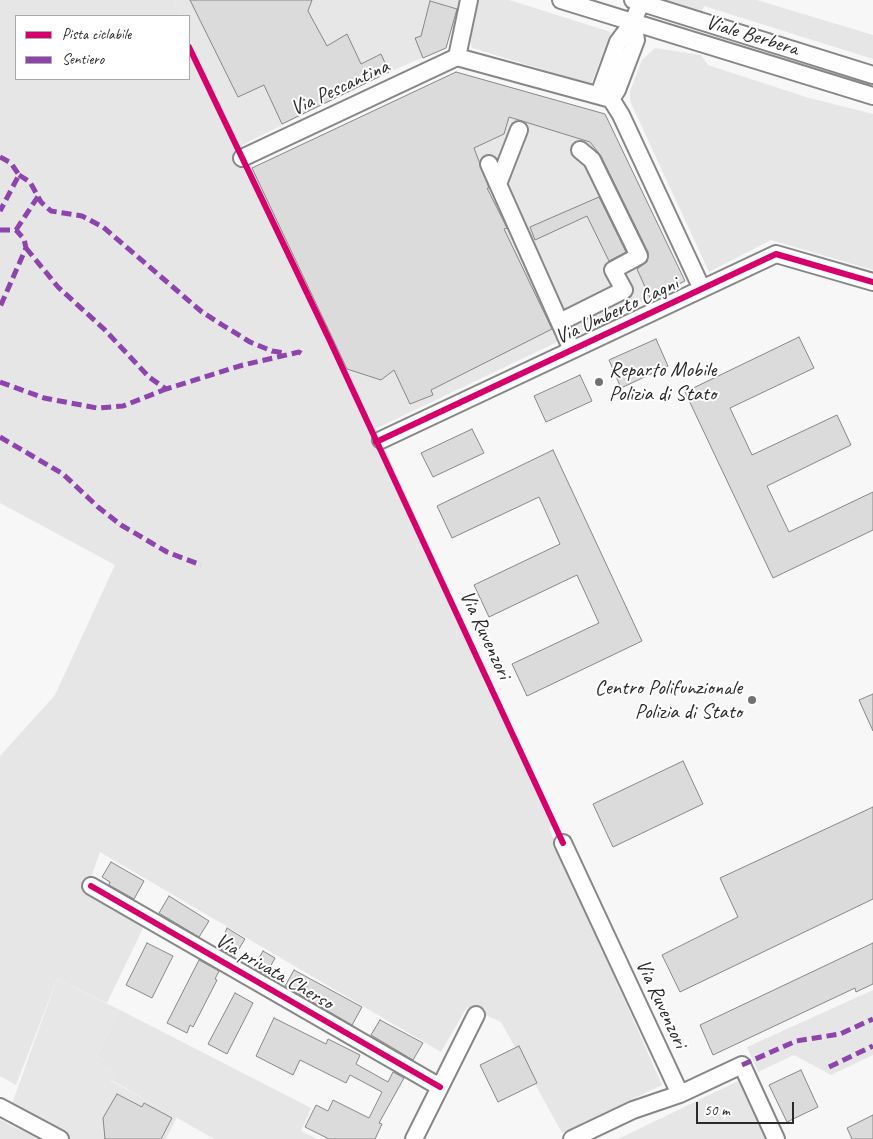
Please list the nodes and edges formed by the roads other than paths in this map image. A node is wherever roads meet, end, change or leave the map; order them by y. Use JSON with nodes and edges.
{"nodes":[{"id":1,"x":469,"y":0,"type":"edge"},
{"id":2,"x":561,"y":0,"type":"edge"},
{"id":3,"x":637,"y":1,"type":"edge"},
{"id":4,"x":684,"y":16,"type":"junction"},
{"id":5,"x":633,"y":22,"type":"junction"},
{"id":6,"x":678,"y":36,"type":"junction"},
{"id":7,"x":457,"y":57,"type":"junction"},
{"id":8,"x":873,"y":75,"type":"edge"},
{"id":9,"x":873,"y":96,"type":"edge"},
{"id":10,"x":611,"y":100,"type":"junction"},
{"id":11,"x":519,"y":130,"type":"dead end"},
{"id":12,"x":580,"y":150,"type":"dead end"},
{"id":13,"x":242,"y":158,"type":"dead end"},
{"id":14,"x":489,"y":164,"type":"dead end"},
{"id":15,"x":498,"y":184,"type":"junction"},
{"id":16,"x":873,"y":282,"type":"edge"},
{"id":17,"x":702,"y":289,"type":"junction"},
{"id":18,"x":560,"y":322,"type":"junction"},
{"id":19,"x":572,"y":350,"type":"junction"},
{"id":20,"x":381,"y":440,"type":"dead end"},
{"id":21,"x":563,"y":843,"type":"dead end"},
{"id":22,"x":91,"y":886,"type":"dead end"},
{"id":23,"x":476,"y":1015,"type":"dead end"},
{"id":24,"x":440,"y":1087,"type":"junction"},
{"id":25,"x":680,"y":1094,"type":"junction"},
{"id":26,"x":0,"y":1107,"type":"edge"},
{"id":27,"x":60,"y":1139,"type":"edge"},
{"id":28,"x":414,"y":1139,"type":"edge"},
{"id":29,"x":572,"y":1139,"type":"edge"},
{"id":30,"x":776,"y":1139,"type":"edge"}],
"edges":[{"from":1,"to":7,"type":"street"},
{"from":2,"to":5,"type":"street","name":"Viale Berbera"},
{"from":3,"to":4,"type":"street","name":"Viale Berbera"},
{"from":3,"to":5,"type":"street"},
{"from":4,"to":6,"type":"street"},
{"from":4,"to":8,"type":"street","name":"Viale Berbera"},
{"from":5,"to":6,"type":"street","name":"Viale Berbera"},
{"from":5,"to":10,"type":"street"},
{"from":6,"to":9,"type":"street","name":"Viale Berbera"},
{"from":7,"to":10,"type":"street"},
{"from":7,"to":13,"type":"street","name":"Via Pescantina"},
{"from":10,"to":17,"type":"street"},
{"from":11,"to":15,"type":"street"},
{"from":12,"to":18,"type":"street"},
{"from":14,"to":15,"type":"street"},
{"from":15,"to":18,"type":"street"},
{"from":16,"to":17,"type":"street","name":"Via Umberto Cagni"},
{"from":17,"to":19,"type":"street","name":"Via Umberto Cagni"},
{"from":18,"to":19,"type":"street"},
{"from":19,"to":20,"type":"street","name":"Via Umberto Cagni"},
{"from":21,"to":25,"type":"street","name":"Via Ruvenzori"},
{"from":22,"to":24,"type":"street","name":"Via privata Cherso"},
{"from":23,"to":24,"type":"street"},
{"from":24,"to":28,"type":"street"},
{"from":25,"to":29,"type":"street"},
{"from":25,"to":30,"type":"street"},
{"from":26,"to":27,"type":"street"}]}
